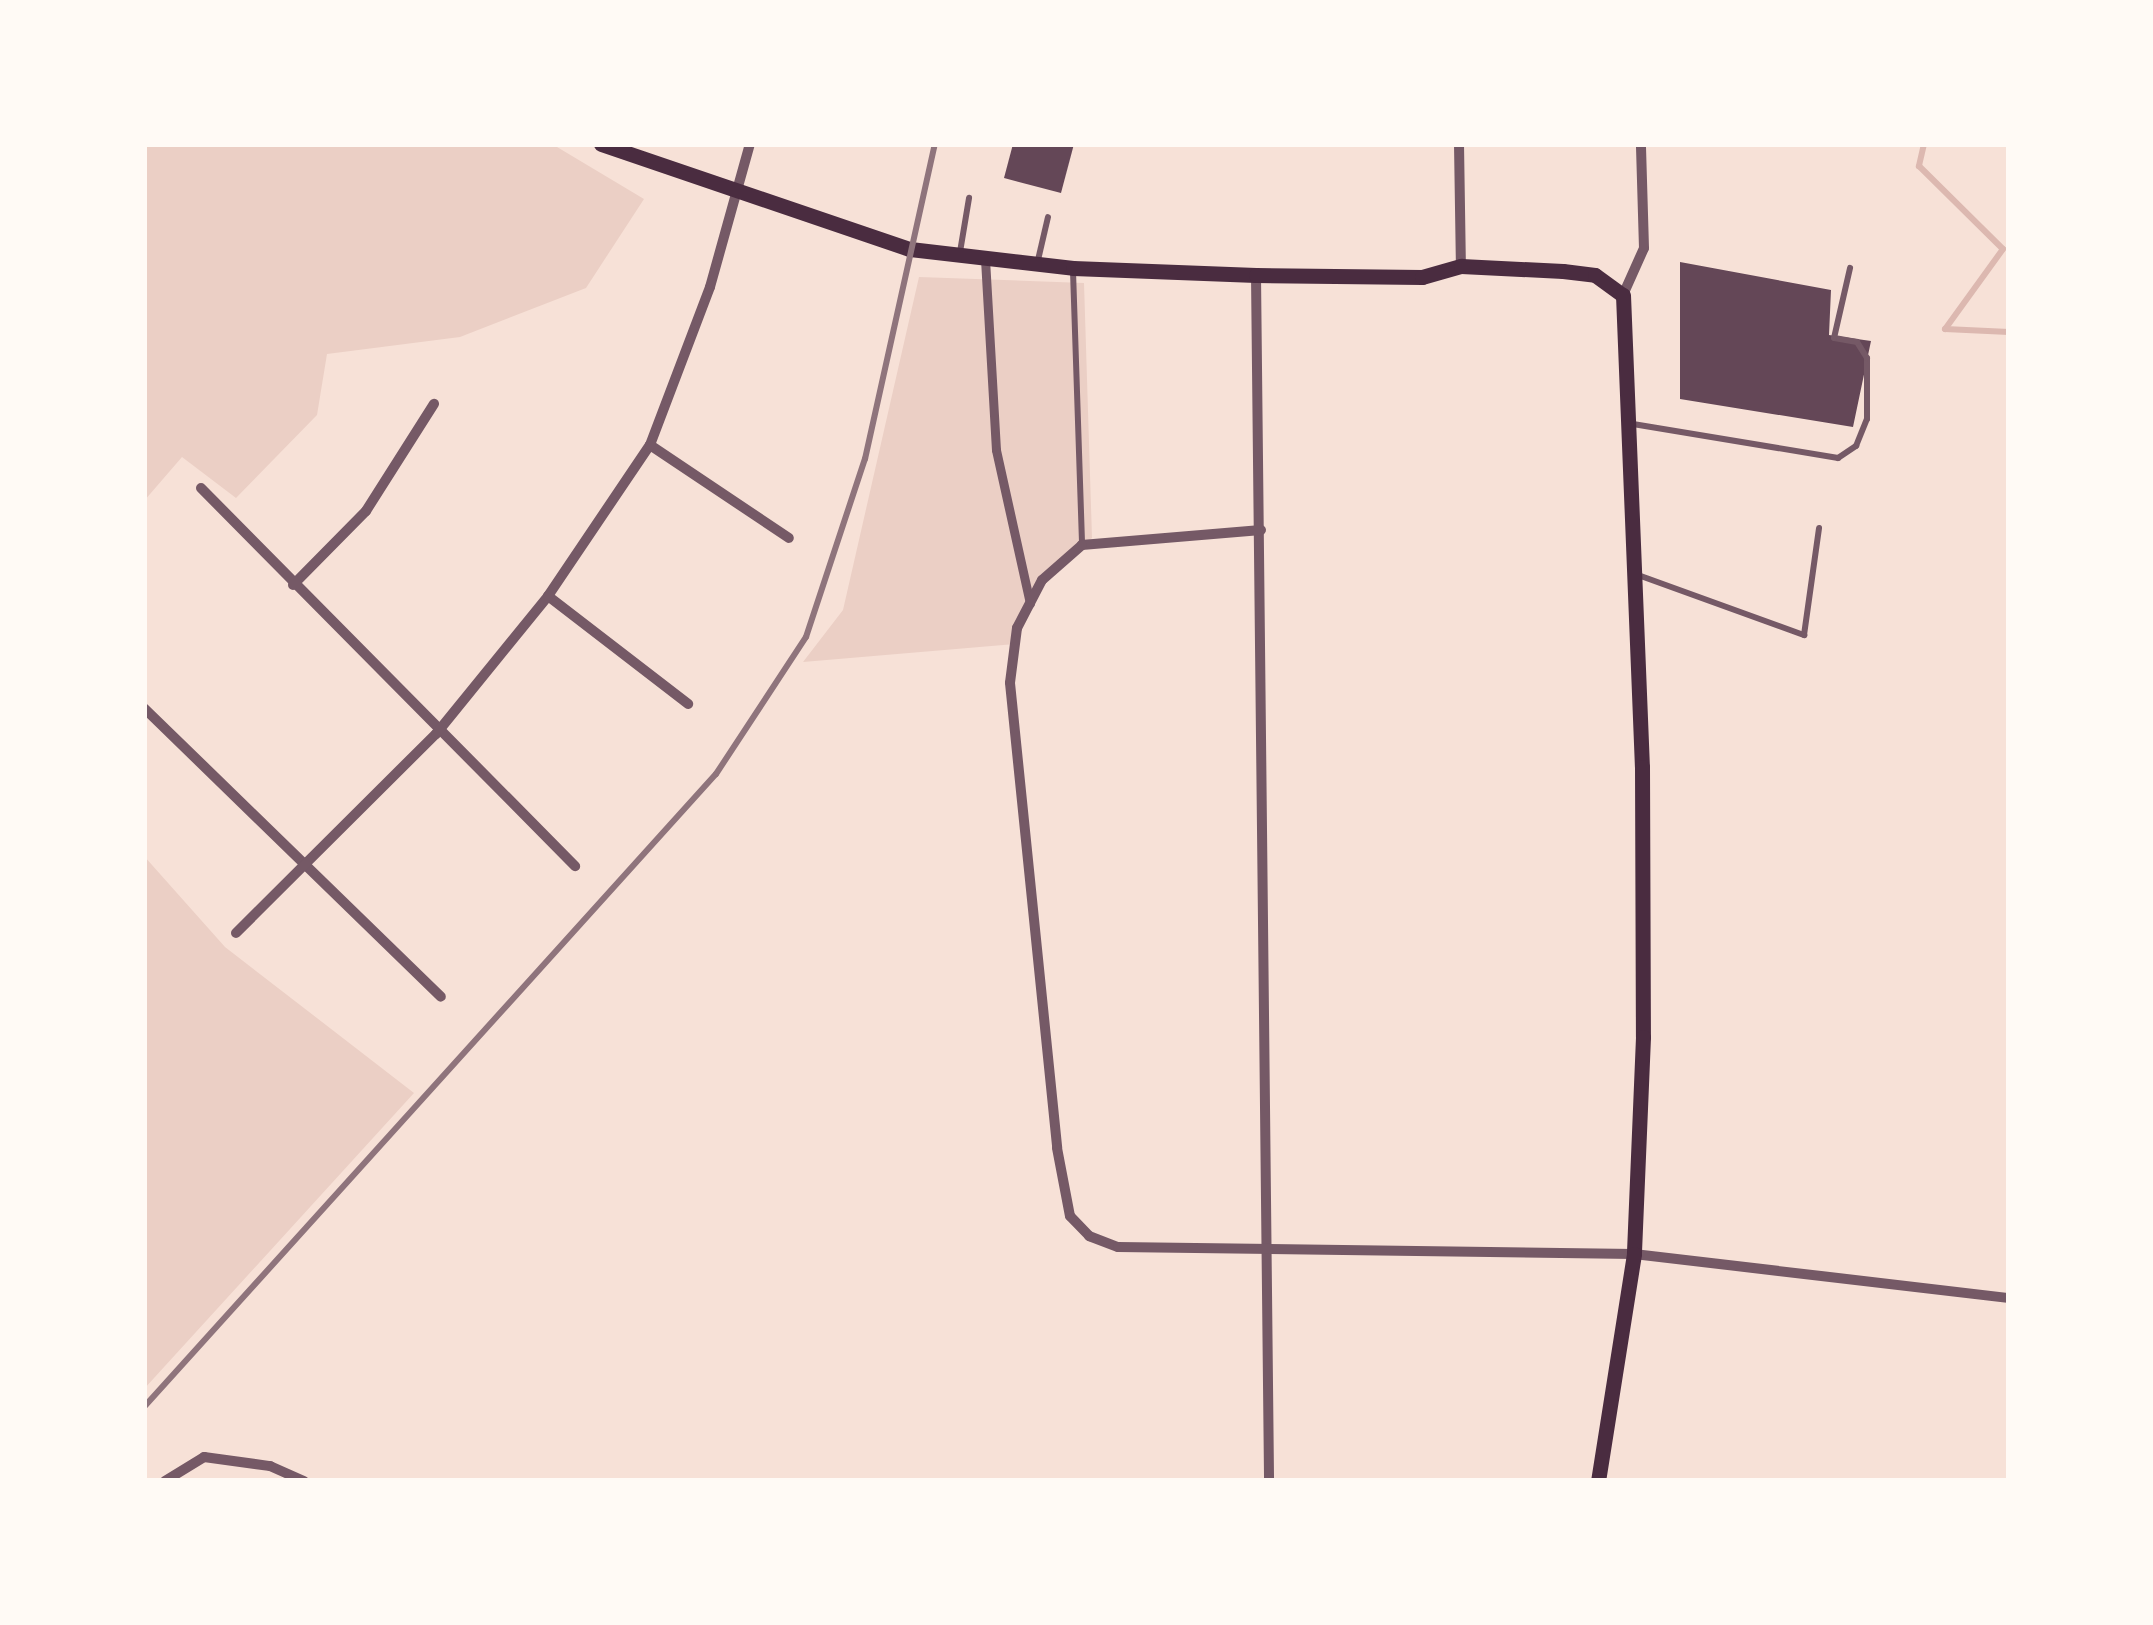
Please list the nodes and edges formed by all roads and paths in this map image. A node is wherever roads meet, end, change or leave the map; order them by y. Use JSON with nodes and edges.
{"nodes":[{"id":1,"x":601,"y":144,"type":"edge"},
{"id":2,"x":750,"y":144,"type":"edge"},
{"id":3,"x":1460,"y":144,"type":"edge"},
{"id":4,"x":1641,"y":144,"type":"edge"},
{"id":5,"x":736,"y":194,"type":"junction"},
{"id":6,"x":970,"y":198,"type":"dead end"},
{"id":7,"x":1048,"y":217,"type":"dead end"},
{"id":8,"x":959,"y":256,"type":"junction"},
{"id":9,"x":985,"y":259,"type":"junction"},
{"id":10,"x":1036,"y":264,"type":"junction"},
{"id":11,"x":1461,"y":266,"type":"junction"},
{"id":12,"x":1073,"y":268,"type":"junction"},
{"id":13,"x":1850,"y":268,"type":"dead end"},
{"id":14,"x":1256,"y":275,"type":"junction"},
{"id":15,"x":1623,"y":295,"type":"junction"},
{"id":16,"x":434,"y":404,"type":"dead end"},
{"id":17,"x":1633,"y":424,"type":"junction"},
{"id":18,"x":650,"y":445,"type":"junction"},
{"id":19,"x":201,"y":488,"type":"dead end"},
{"id":20,"x":1819,"y":528,"type":"dead end"},
{"id":21,"x":1261,"y":530,"type":"junction"},
{"id":22,"x":789,"y":538,"type":"dead end"},
{"id":23,"x":1082,"y":545,"type":"junction"},
{"id":24,"x":1634,"y":574,"type":"junction"},
{"id":25,"x":293,"y":585,"type":"junction"},
{"id":26,"x":548,"y":596,"type":"junction"},
{"id":27,"x":1030,"y":604,"type":"junction"},
{"id":28,"x":688,"y":704,"type":"dead end"},
{"id":29,"x":144,"y":708,"type":"edge"},
{"id":30,"x":436,"y":734,"type":"junction"},
{"id":31,"x":310,"y":865,"type":"junction"},
{"id":32,"x":575,"y":866,"type":"dead end"},
{"id":33,"x":236,"y":933,"type":"dead end"},
{"id":34,"x":441,"y":997,"type":"dead end"},
{"id":35,"x":1266,"y":1250,"type":"junction"},
{"id":36,"x":1634,"y":1254,"type":"junction"},
{"id":37,"x":2009,"y":1298,"type":"edge"},
{"id":38,"x":164,"y":1481,"type":"edge"},
{"id":39,"x":304,"y":1481,"type":"edge"},
{"id":40,"x":1269,"y":1481,"type":"edge"},
{"id":41,"x":1598,"y":1481,"type":"edge"}],
"edges":[{"from":1,"to":5,"type":"main road"},
{"from":2,"to":5,"type":"street"},
{"from":3,"to":11,"type":"street"},
{"from":4,"to":15,"type":"street"},
{"from":5,"to":8,"type":"main road"},
{"from":5,"to":18,"type":"street"},
{"from":6,"to":8,"type":"lane"},
{"from":7,"to":10,"type":"lane"},
{"from":8,"to":9,"type":"main road"},
{"from":9,"to":10,"type":"main road"},
{"from":9,"to":27,"type":"street"},
{"from":10,"to":12,"type":"main road"},
{"from":11,"to":14,"type":"main road"},
{"from":11,"to":15,"type":"main road"},
{"from":12,"to":14,"type":"main road"},
{"from":12,"to":23,"type":"lane"},
{"from":13,"to":17,"type":"lane"},
{"from":14,"to":21,"type":"street"},
{"from":15,"to":17,"type":"main road"},
{"from":16,"to":25,"type":"street"},
{"from":17,"to":24,"type":"main road"},
{"from":18,"to":22,"type":"street"},
{"from":18,"to":26,"type":"street"},
{"from":19,"to":25,"type":"street"},
{"from":20,"to":24,"type":"lane"},
{"from":21,"to":23,"type":"street"},
{"from":21,"to":35,"type":"street"},
{"from":23,"to":27,"type":"street"},
{"from":24,"to":36,"type":"main road"},
{"from":25,"to":30,"type":"street"},
{"from":26,"to":28,"type":"street"},
{"from":26,"to":30,"type":"street"},
{"from":27,"to":35,"type":"street"},
{"from":29,"to":31,"type":"street"},
{"from":30,"to":31,"type":"street"},
{"from":30,"to":32,"type":"street"},
{"from":31,"to":33,"type":"street"},
{"from":31,"to":34,"type":"street"},
{"from":35,"to":36,"type":"street"},
{"from":35,"to":40,"type":"street"},
{"from":36,"to":37,"type":"street"},
{"from":36,"to":41,"type":"main road"},
{"from":38,"to":39,"type":"street"}]}
